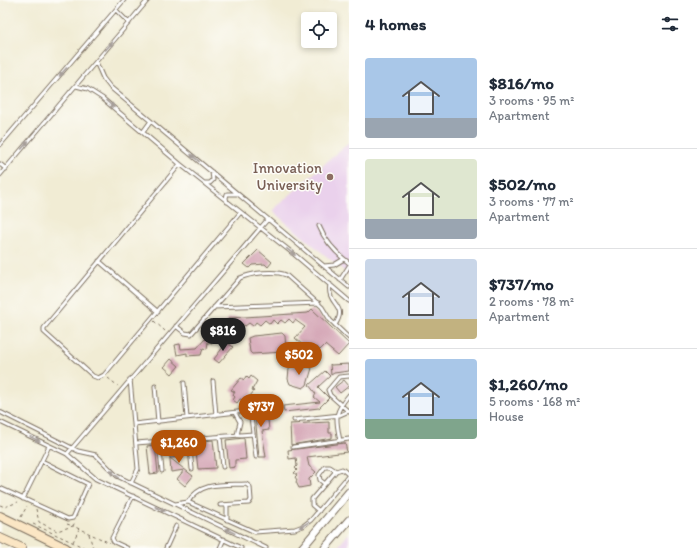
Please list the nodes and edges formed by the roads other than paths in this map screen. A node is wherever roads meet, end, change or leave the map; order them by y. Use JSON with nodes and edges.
{"nodes":[{"id":1,"x":124,"y":0,"type":"edge"},
{"id":2,"x":148,"y":0,"type":"edge"},
{"id":3,"x":116,"y":10,"type":"junction"},
{"id":4,"x":129,"y":23,"type":"junction"},
{"id":5,"x":96,"y":62,"type":"junction"},
{"id":6,"x":76,"y":86,"type":"junction"},
{"id":7,"x":151,"y":121,"type":"junction"},
{"id":8,"x":143,"y":132,"type":"junction"},
{"id":9,"x":0,"y":146,"type":"edge"},
{"id":10,"x":0,"y":164,"type":"edge"},
{"id":11,"x":180,"y":164,"type":"junction"},
{"id":12,"x":6,"y":168,"type":"junction"},
{"id":13,"x":212,"y":172,"type":"junction"},
{"id":14,"x":0,"y":175,"type":"edge"},
{"id":15,"x":202,"y":182,"type":"junction"},
{"id":16,"x":238,"y":194,"type":"junction"},
{"id":17,"x":228,"y":203,"type":"junction"},
{"id":18,"x":240,"y":213,"type":"junction"},
{"id":19,"x":268,"y":219,"type":"junction"},
{"id":20,"x":318,"y":226,"type":"dead end"},
{"id":21,"x":260,"y":228,"type":"junction"},
{"id":22,"x":344,"y":259,"type":"junction"},
{"id":23,"x":99,"y":260,"type":"junction"},
{"id":24,"x":349,"y":264,"type":"edge"},
{"id":25,"x":324,"y":266,"type":"junction"},
{"id":26,"x":340,"y":280,"type":"junction"},
{"id":27,"x":330,"y":284,"type":"junction"},
{"id":28,"x":349,"y":287,"type":"edge"},
{"id":29,"x":349,"y":301,"type":"edge"},
{"id":30,"x":319,"y":303,"type":"junction"},
{"id":31,"x":214,"y":307,"type":"junction"},
{"id":32,"x":343,"y":308,"type":"dead end"},
{"id":33,"x":158,"y":312,"type":"junction"},
{"id":34,"x":344,"y":317,"type":"dead end"},
{"id":35,"x":335,"y":325,"type":"junction"},
{"id":36,"x":176,"y":326,"type":"junction"},
{"id":37,"x":349,"y":338,"type":"edge"},
{"id":38,"x":349,"y":376,"type":"edge"},
{"id":39,"x":130,"y":379,"type":"junction"},
{"id":40,"x":213,"y":381,"type":"dead end"},
{"id":41,"x":184,"y":383,"type":"dead end"},
{"id":42,"x":155,"y":386,"type":"dead end"},
{"id":43,"x":349,"y":395,"type":"edge"},
{"id":44,"x":341,"y":405,"type":"junction"},
{"id":45,"x":349,"y":411,"type":"edge"},
{"id":46,"x":0,"y":412,"type":"edge"},
{"id":47,"x":235,"y":413,"type":"junction"},
{"id":48,"x":216,"y":415,"type":"junction"},
{"id":49,"x":336,"y":415,"type":"junction"},
{"id":50,"x":187,"y":418,"type":"junction"},
{"id":51,"x":294,"y":420,"type":"dead end"},
{"id":52,"x":0,"y":422,"type":"edge"},
{"id":53,"x":158,"y":422,"type":"junction"},
{"id":54,"x":134,"y":424,"type":"junction"},
{"id":55,"x":253,"y":434,"type":"junction"},
{"id":56,"x":236,"y":435,"type":"junction"},
{"id":57,"x":220,"y":436,"type":"junction"},
{"id":58,"x":190,"y":439,"type":"junction"},
{"id":59,"x":349,"y":439,"type":"edge"},
{"id":60,"x":159,"y":441,"type":"junction"},
{"id":61,"x":340,"y":441,"type":"junction"},
{"id":62,"x":136,"y":443,"type":"junction"},
{"id":63,"x":49,"y":446,"type":"junction"},
{"id":64,"x":71,"y":448,"type":"junction"},
{"id":65,"x":293,"y":448,"type":"dead end"},
{"id":66,"x":67,"y":454,"type":"junction"},
{"id":67,"x":256,"y":457,"type":"dead end"},
{"id":68,"x":42,"y":461,"type":"junction"},
{"id":69,"x":223,"y":466,"type":"dead end"},
{"id":70,"x":192,"y":469,"type":"dead end"},
{"id":71,"x":162,"y":471,"type":"dead end"},
{"id":72,"x":336,"y":471,"type":"junction"},
{"id":73,"x":349,"y":475,"type":"edge"},
{"id":74,"x":131,"y":483,"type":"junction"},
{"id":75,"x":325,"y":484,"type":"junction"},
{"id":76,"x":0,"y":488,"type":"edge"},
{"id":77,"x":349,"y":492,"type":"edge"},
{"id":78,"x":133,"y":496,"type":"junction"},
{"id":79,"x":23,"y":499,"type":"junction"},
{"id":80,"x":188,"y":502,"type":"junction"},
{"id":81,"x":175,"y":504,"type":"junction"},
{"id":82,"x":220,"y":505,"type":"dead end"},
{"id":83,"x":227,"y":505,"type":"junction"},
{"id":84,"x":319,"y":511,"type":"junction"},
{"id":85,"x":0,"y":516,"type":"edge"},
{"id":86,"x":227,"y":520,"type":"junction"},
{"id":87,"x":349,"y":520,"type":"edge"},
{"id":88,"x":176,"y":526,"type":"dead end"},
{"id":89,"x":0,"y":538,"type":"edge"},
{"id":90,"x":224,"y":539,"type":"junction"},
{"id":91,"x":70,"y":545,"type":"edge"},
{"id":92,"x":57,"y":546,"type":"edge"},
{"id":93,"x":22,"y":548,"type":"edge"},
{"id":94,"x":127,"y":548,"type":"edge"},
{"id":95,"x":166,"y":548,"type":"edge"},
{"id":96,"x":220,"y":548,"type":"edge"},
{"id":97,"x":241,"y":548,"type":"edge"},
{"id":98,"x":266,"y":548,"type":"edge"},
{"id":99,"x":302,"y":548,"type":"edge"},
{"id":100,"x":325,"y":548,"type":"edge"}],
"edges":[{"from":1,"to":3,"type":"lane"},
{"from":2,"to":4,"type":"lane"},
{"from":3,"to":4,"type":"lane"},
{"from":3,"to":9,"type":"lane","one_way":true},
{"from":5,"to":4,"type":"lane","one_way":true},
{"from":5,"to":6,"type":"lane"},
{"from":5,"to":7,"type":"lane"},
{"from":6,"to":8,"type":"lane","one_way":true},
{"from":12,"to":6,"type":"lane","one_way":true},
{"from":7,"to":8,"type":"lane"},
{"from":13,"to":7,"type":"lane","one_way":true},
{"from":8,"to":11,"type":"lane"},
{"from":10,"to":12,"type":"lane"},
{"from":11,"to":15,"type":"lane"},
{"from":11,"to":23,"type":"lane"},
{"from":12,"to":14,"type":"lane"},
{"from":13,"to":15,"type":"lane"},
{"from":13,"to":16,"type":"lane"},
{"from":15,"to":17,"type":"lane"},
{"from":16,"to":17,"type":"lane"},
{"from":16,"to":19,"type":"lane"},
{"from":17,"to":18,"type":"lane"},
{"from":18,"to":21,"type":"lane"},
{"from":18,"to":33,"type":"lane"},
{"from":19,"to":21,"type":"lane"},
{"from":19,"to":25,"type":"lane"},
{"from":20,"to":22,"type":"lane"},
{"from":21,"to":27,"type":"lane","one_way":true},
{"from":21,"to":36,"type":"lane"},
{"from":22,"to":24,"type":"lane"},
{"from":22,"to":25,"type":"lane"},
{"from":23,"to":33,"type":"lane"},
{"from":23,"to":33,"type":"lane"},
{"from":24,"to":26,"type":"lane"},
{"from":25,"to":26,"type":"lane"},
{"from":26,"to":28,"type":"lane"},
{"from":27,"to":29,"type":"lane"},
{"from":27,"to":32,"type":"lane"},
{"from":30,"to":31,"type":"lane"},
{"from":30,"to":31,"type":"lane"},
{"from":30,"to":35,"type":"lane"},
{"from":31,"to":36,"type":"lane"},
{"from":34,"to":35,"type":"lane"},
{"from":35,"to":37,"type":"lane"},
{"from":36,"to":39,"type":"lane"},
{"from":38,"to":44,"type":"lane"},
{"from":39,"to":54,"type":"lane"},
{"from":39,"to":64,"type":"lane"},
{"from":40,"to":48,"type":"lane"},
{"from":41,"to":50,"type":"lane"},
{"from":42,"to":53,"type":"lane"},
{"from":43,"to":44,"type":"lane"},
{"from":44,"to":45,"type":"lane"},
{"from":44,"to":49,"type":"lane"},
{"from":45,"to":49,"type":"lane"},
{"from":46,"to":64,"type":"lane"},
{"from":47,"to":48,"type":"lane"},
{"from":47,"to":55,"type":"lane"},
{"from":47,"to":56,"type":"lane"},
{"from":48,"to":50,"type":"lane"},
{"from":49,"to":51,"type":"lane"},
{"from":49,"to":61,"type":"lane"},
{"from":50,"to":53,"type":"lane"},
{"from":52,"to":63,"type":"lane","one_way":true},
{"from":53,"to":54,"type":"lane"},
{"from":54,"to":62,"type":"lane"},
{"from":55,"to":56,"type":"lane"},
{"from":55,"to":67,"type":"lane"},
{"from":56,"to":57,"type":"lane"},
{"from":57,"to":58,"type":"lane"},
{"from":57,"to":69,"type":"lane"},
{"from":58,"to":60,"type":"lane"},
{"from":58,"to":70,"type":"lane"},
{"from":59,"to":61,"type":"lane"},
{"from":60,"to":62,"type":"lane"},
{"from":60,"to":71,"type":"lane"},
{"from":61,"to":65,"type":"lane"},
{"from":62,"to":74,"type":"lane"},
{"from":63,"to":66,"type":"lane"},
{"from":63,"to":68,"type":"lane"},
{"from":64,"to":66,"type":"lane"},
{"from":74,"to":64,"type":"lane","one_way":true},
{"from":66,"to":78,"type":"lane"},
{"from":68,"to":79,"type":"lane"},
{"from":68,"to":79,"type":"lane"},
{"from":72,"to":73,"type":"lane"},
{"from":72,"to":75,"type":"lane"},
{"from":72,"to":75,"type":"lane"},
{"from":73,"to":84,"type":"lane"},
{"from":74,"to":81,"type":"lane"},
{"from":75,"to":84,"type":"lane"},
{"from":76,"to":79,"type":"lane"},
{"from":77,"to":99,"type":"street"},
{"from":78,"to":90,"type":"lane","one_way":true},
{"from":78,"to":94,"type":"lane"},
{"from":80,"to":81,"type":"lane"},
{"from":80,"to":83,"type":"lane"},
{"from":80,"to":86,"type":"lane"},
{"from":98,"to":81,"type":"lane","one_way":true},
{"from":82,"to":83,"type":"lane"},
{"from":83,"to":86,"type":"lane"},
{"from":84,"to":86,"type":"lane","one_way":true},
{"from":85,"to":92,"type":"main road"},
{"from":87,"to":100,"type":"street"},
{"from":88,"to":95,"type":"lane"},
{"from":89,"to":93,"type":"main road"},
{"from":90,"to":96,"type":"lane"},
{"from":90,"to":97,"type":"lane"},
{"from":91,"to":92,"type":"main road"}]}
